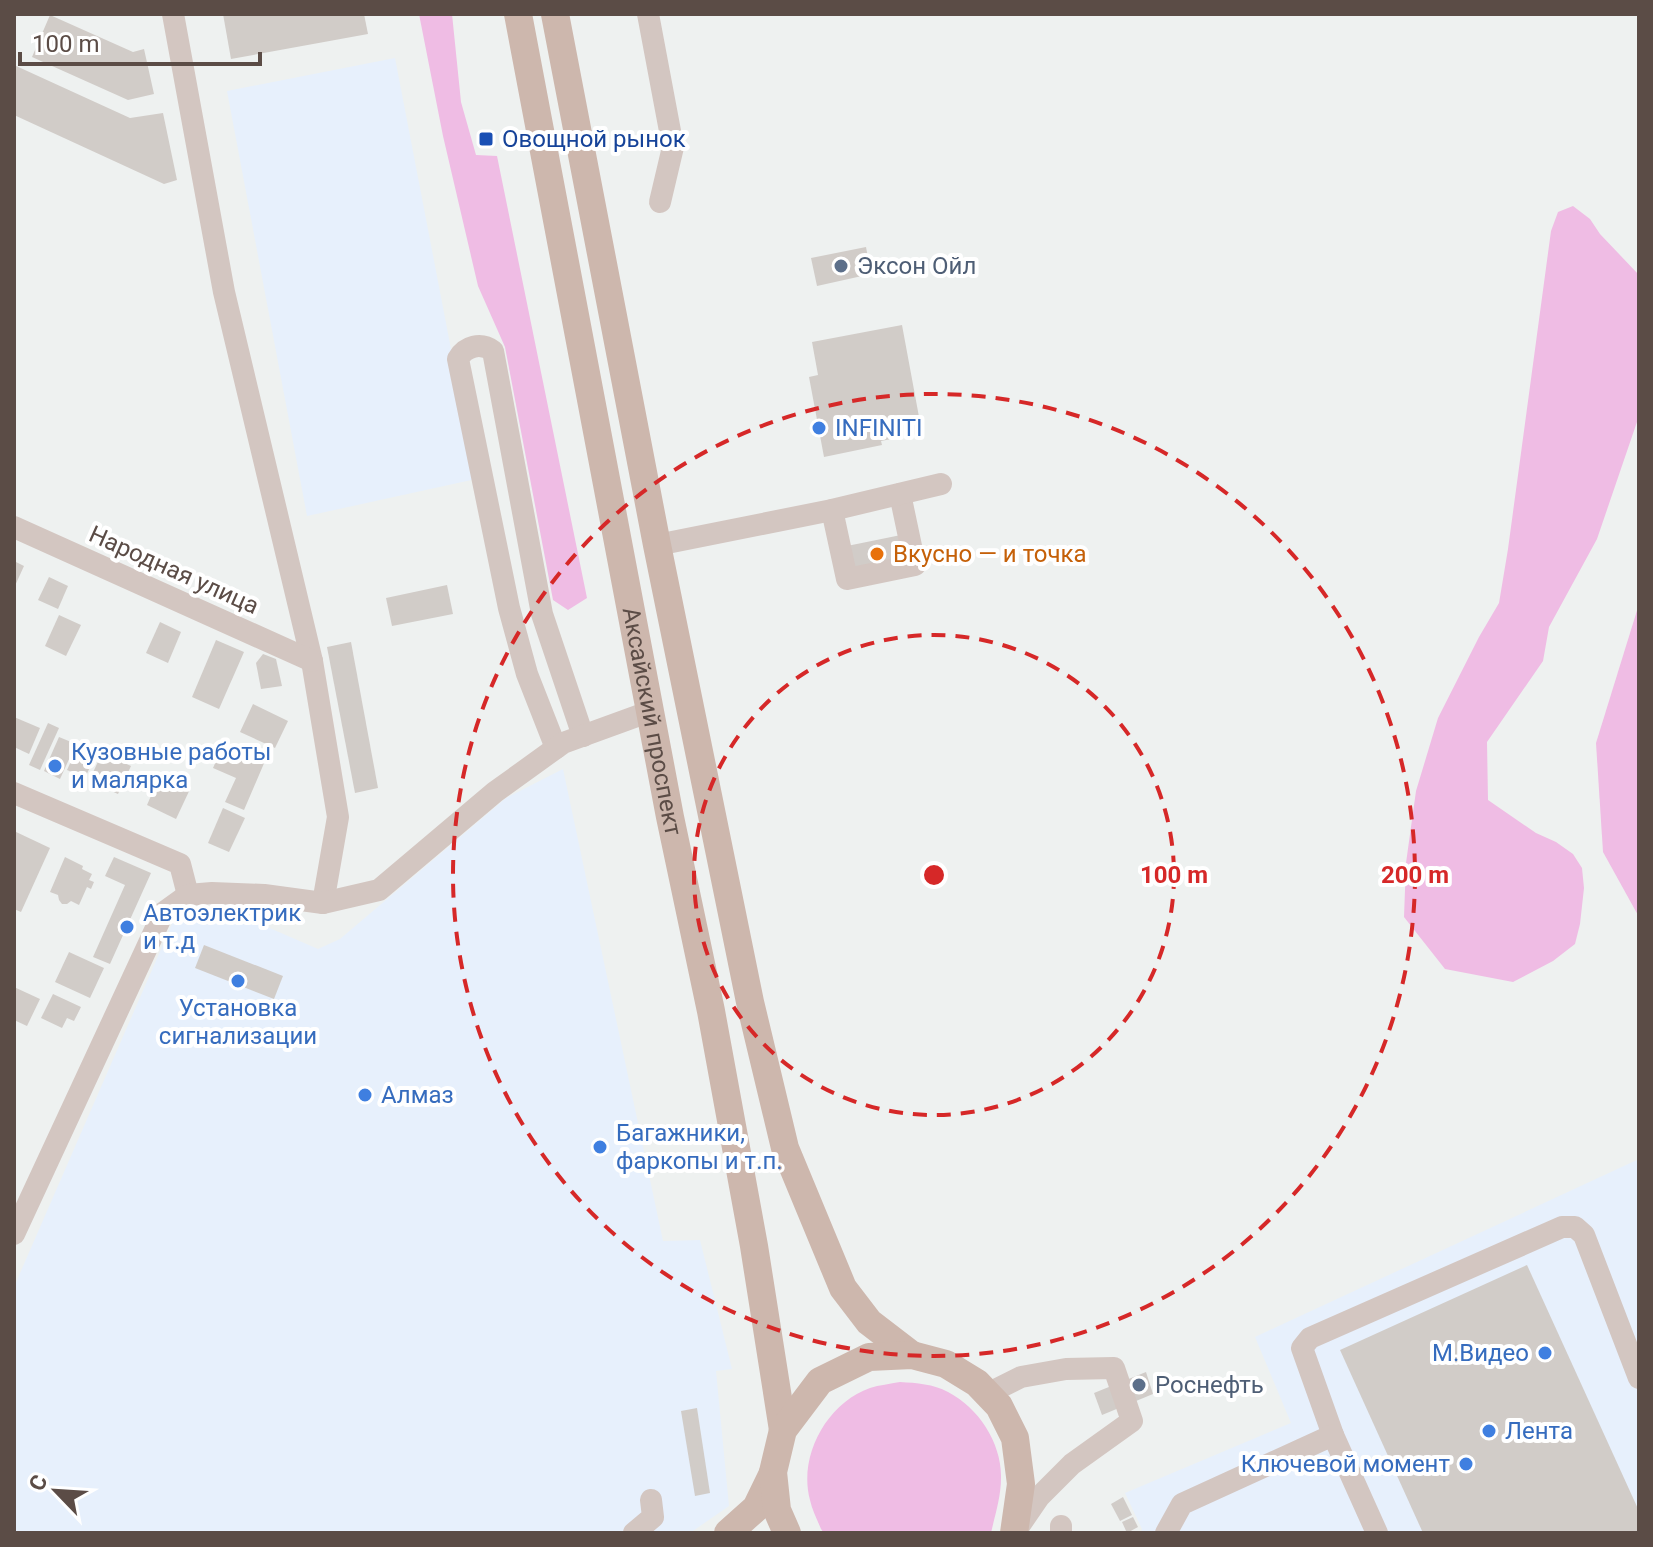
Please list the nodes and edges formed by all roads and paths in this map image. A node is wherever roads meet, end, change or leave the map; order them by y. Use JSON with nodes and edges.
{"nodes":[{"id":1,"x":173,"y":14,"type":"edge"},
{"id":2,"x":518,"y":14,"type":"edge"},
{"id":3,"x":555,"y":14,"type":"edge"},
{"id":4,"x":648,"y":14,"type":"edge"},
{"id":5,"x":660,"y":202,"type":"dead end"},
{"id":6,"x":941,"y":484,"type":"dead end"},
{"id":7,"x":900,"y":494,"type":"junction"},
{"id":8,"x":832,"y":510,"type":"junction"},
{"id":9,"x":14,"y":527,"type":"edge"},
{"id":10,"x":657,"y":545,"type":"junction"},
{"id":11,"x":312,"y":661,"type":"junction"},
{"id":12,"x":651,"y":711,"type":"junction"},
{"id":13,"x":583,"y":736,"type":"junction"},
{"id":14,"x":556,"y":748,"type":"junction"},
{"id":15,"x":14,"y":793,"type":"edge"},
{"id":16,"x":188,"y":895,"type":"junction"},
{"id":17,"x":323,"y":903,"type":"junction"},
{"id":18,"x":14,"y":1234,"type":"edge"},
{"id":19,"x":912,"y":1355,"type":"junction"},
{"id":20,"x":1639,"y":1378,"type":"edge"},
{"id":21,"x":987,"y":1394,"type":"junction"},
{"id":22,"x":783,"y":1430,"type":"junction"},
{"id":23,"x":1333,"y":1435,"type":"junction"},
{"id":24,"x":773,"y":1472,"type":"junction"},
{"id":25,"x":651,"y":1500,"type":"dead end"},
{"id":26,"x":634,"y":1533,"type":"edge"},
{"id":27,"x":728,"y":1533,"type":"edge"},
{"id":28,"x":787,"y":1533,"type":"edge"},
{"id":29,"x":1014,"y":1533,"type":"edge"},
{"id":30,"x":1166,"y":1533,"type":"edge"},
{"id":31,"x":1377,"y":1533,"type":"edge"}],
"edges":[{"from":1,"to":11,"type":"street"},
{"from":2,"to":12,"type":"main road","name":"Аксайский проспект"},
{"from":3,"to":10,"type":"main road","name":"Аксайский проспект"},
{"from":4,"to":5,"type":"street"},
{"from":6,"to":7,"type":"street"},
{"from":7,"to":8,"type":"street"},
{"from":7,"to":8,"type":"street"},
{"from":8,"to":10,"type":"street"},
{"from":9,"to":11,"type":"street","name":"Народная улица"},
{"from":10,"to":19,"type":"main road","name":"Аксайский проспект"},
{"from":11,"to":17,"type":"street"},
{"from":12,"to":13,"type":"street"},
{"from":12,"to":22,"type":"main road","name":"Аксайский проспект"},
{"from":13,"to":14,"type":"street"},
{"from":13,"to":14,"type":"street"},
{"from":14,"to":17,"type":"street"},
{"from":15,"to":16,"type":"street"},
{"from":16,"to":17,"type":"street"},
{"from":16,"to":18,"type":"street"},
{"from":19,"to":21,"type":"main road"},
{"from":19,"to":22,"type":"main road"},
{"from":20,"to":23,"type":"street"},
{"from":21,"to":29,"type":"main road"},
{"from":21,"to":29,"type":"street"},
{"from":22,"to":24,"type":"main road"},
{"from":23,"to":30,"type":"street"},
{"from":23,"to":31,"type":"street"},
{"from":24,"to":27,"type":"main road"},
{"from":24,"to":28,"type":"main road"},
{"from":25,"to":26,"type":"street"}]}
